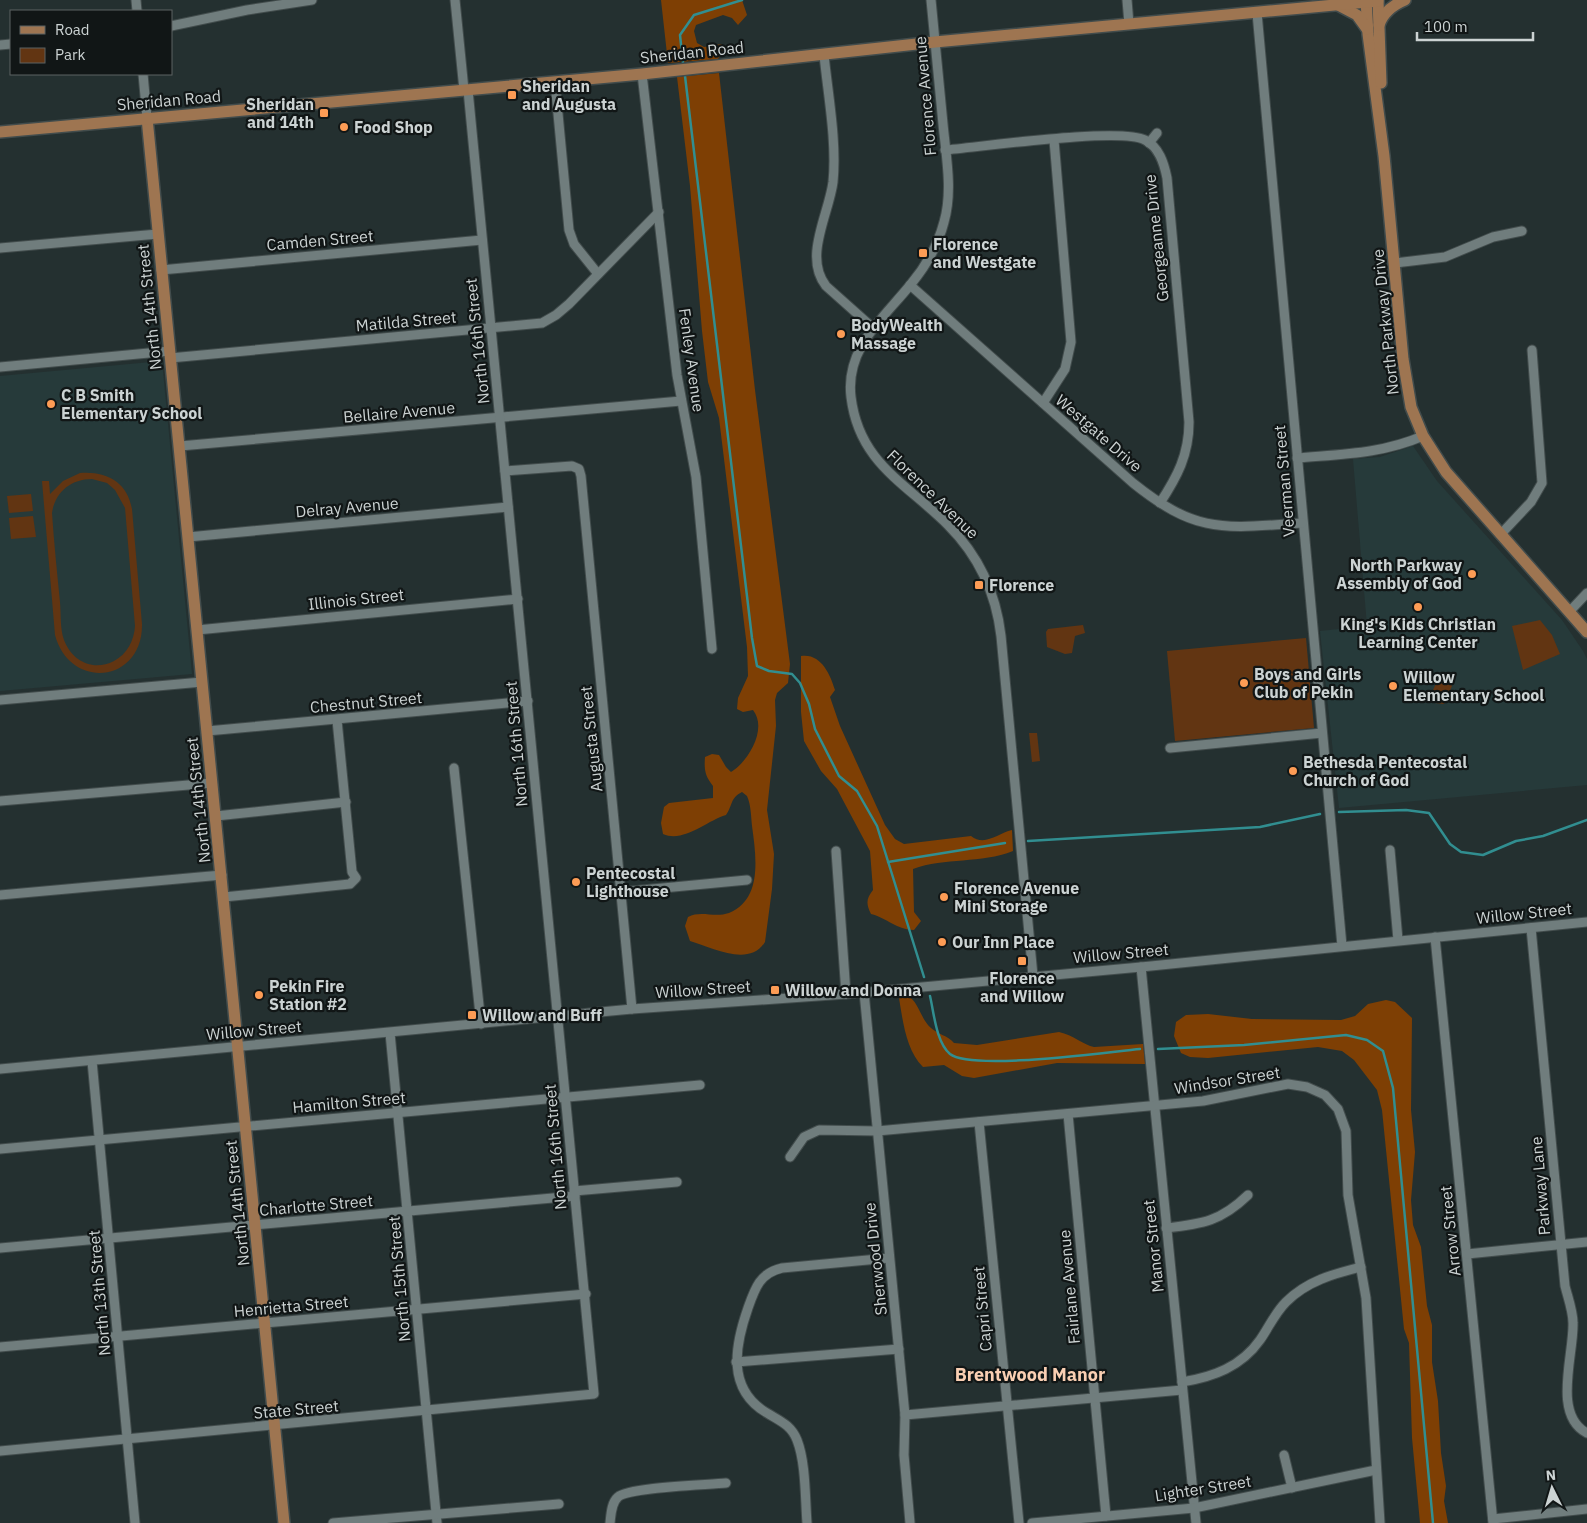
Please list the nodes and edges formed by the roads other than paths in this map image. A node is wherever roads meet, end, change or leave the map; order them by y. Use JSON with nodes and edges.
{"nodes":[{"id":1,"x":312,"y":0,"type":"edge"},
{"id":2,"x":455,"y":0,"type":"edge"},
{"id":3,"x":931,"y":0,"type":"edge"},
{"id":4,"x":1127,"y":0,"type":"edge"},
{"id":5,"x":1405,"y":0,"type":"edge"},
{"id":6,"x":1375,"y":1,"type":"edge"},
{"id":7,"x":1341,"y":2,"type":"edge"},
{"id":8,"x":1257,"y":13,"type":"junction"},
{"id":9,"x":1129,"y":24,"type":"junction"},
{"id":10,"x":172,"y":26,"type":"edge"},
{"id":11,"x":1373,"y":28,"type":"junction"},
{"id":12,"x":935,"y":42,"type":"junction"},
{"id":13,"x":824,"y":55,"type":"junction"},
{"id":14,"x":642,"y":74,"type":"junction"},
{"id":15,"x":143,"y":75,"type":"edge"},
{"id":16,"x":556,"y":82,"type":"junction"},
{"id":17,"x":466,"y":90,"type":"junction"},
{"id":18,"x":147,"y":118,"type":"junction"},
{"id":19,"x":0,"y":132,"type":"edge"},
{"id":20,"x":1157,"y":133,"type":"dead end"},
{"id":21,"x":1054,"y":140,"type":"junction"},
{"id":22,"x":1149,"y":143,"type":"junction"},
{"id":23,"x":946,"y":150,"type":"junction"},
{"id":24,"x":658,"y":212,"type":"junction"},
{"id":25,"x":1522,"y":231,"type":"dead end"},
{"id":26,"x":158,"y":234,"type":"junction"},
{"id":27,"x":482,"y":240,"type":"junction"},
{"id":28,"x":0,"y":248,"type":"edge"},
{"id":29,"x":1395,"y":263,"type":"junction"},
{"id":30,"x":161,"y":270,"type":"junction"},
{"id":31,"x":598,"y":274,"type":"junction"},
{"id":32,"x":910,"y":285,"type":"junction"},
{"id":33,"x":872,"y":327,"type":"junction"},
{"id":34,"x":492,"y":329,"type":"junction"},
{"id":35,"x":1532,"y":350,"type":"dead end"},
{"id":36,"x":170,"y":354,"type":"junction"},
{"id":37,"x":0,"y":367,"type":"edge"},
{"id":38,"x":681,"y":401,"type":"junction"},
{"id":39,"x":1043,"y":403,"type":"junction"},
{"id":40,"x":500,"y":418,"type":"junction"},
{"id":41,"x":1423,"y":436,"type":"junction"},
{"id":42,"x":180,"y":446,"type":"junction"},
{"id":43,"x":1297,"y":458,"type":"junction"},
{"id":44,"x":505,"y":471,"type":"junction"},
{"id":45,"x":1160,"y":503,"type":"junction"},
{"id":46,"x":508,"y":508,"type":"junction"},
{"id":47,"x":1302,"y":523,"type":"junction"},
{"id":48,"x":1501,"y":534,"type":"junction"},
{"id":49,"x":188,"y":537,"type":"junction"},
{"id":50,"x":1587,"y":593,"type":"edge"},
{"id":51,"x":518,"y":599,"type":"junction"},
{"id":52,"x":1570,"y":611,"type":"junction"},
{"id":53,"x":197,"y":630,"type":"junction"},
{"id":54,"x":1587,"y":632,"type":"edge"},
{"id":55,"x":712,"y":649,"type":"dead end"},
{"id":56,"x":202,"y":682,"type":"junction"},
{"id":57,"x":0,"y":700,"type":"edge"},
{"id":58,"x":528,"y":701,"type":"junction"},
{"id":59,"x":337,"y":720,"type":"junction"},
{"id":60,"x":207,"y":731,"type":"junction"},
{"id":61,"x":1322,"y":733,"type":"junction"},
{"id":62,"x":1170,"y":748,"type":"dead end"},
{"id":63,"x":454,"y":768,"type":"dead end"},
{"id":64,"x":212,"y":783,"type":"junction"},
{"id":65,"x":0,"y":801,"type":"edge"},
{"id":66,"x":346,"y":802,"type":"junction"},
{"id":67,"x":216,"y":816,"type":"junction"},
{"id":68,"x":1390,"y":850,"type":"dead end"},
{"id":69,"x":836,"y":851,"type":"dead end"},
{"id":70,"x":222,"y":875,"type":"junction"},
{"id":71,"x":747,"y":880,"type":"dead end"},
{"id":72,"x":621,"y":892,"type":"junction"},
{"id":73,"x":0,"y":895,"type":"edge"},
{"id":74,"x":224,"y":896,"type":"junction"},
{"id":75,"x":1587,"y":922,"type":"edge"},
{"id":76,"x":1531,"y":928,"type":"junction"},
{"id":77,"x":1436,"y":937,"type":"junction"},
{"id":78,"x":1398,"y":940,"type":"junction"},
{"id":79,"x":1342,"y":946,"type":"junction"},
{"id":80,"x":1141,"y":966,"type":"junction"},
{"id":81,"x":1033,"y":976,"type":"junction"},
{"id":82,"x":864,"y":992,"type":"junction"},
{"id":83,"x":846,"y":994,"type":"junction"},
{"id":84,"x":632,"y":1009,"type":"junction"},
{"id":85,"x":558,"y":1017,"type":"junction"},
{"id":86,"x":481,"y":1024,"type":"junction"},
{"id":87,"x":390,"y":1033,"type":"junction"},
{"id":88,"x":237,"y":1047,"type":"junction"},
{"id":89,"x":92,"y":1061,"type":"junction"},
{"id":90,"x":0,"y":1069,"type":"edge"},
{"id":91,"x":700,"y":1085,"type":"dead end"},
{"id":92,"x":566,"y":1097,"type":"junction"},
{"id":93,"x":1154,"y":1106,"type":"junction"},
{"id":94,"x":398,"y":1112,"type":"junction"},
{"id":95,"x":1068,"y":1114,"type":"junction"},
{"id":96,"x":979,"y":1122,"type":"junction"},
{"id":97,"x":246,"y":1126,"type":"junction"},
{"id":98,"x":878,"y":1131,"type":"junction"},
{"id":99,"x":99,"y":1140,"type":"junction"},
{"id":100,"x":0,"y":1149,"type":"edge"},
{"id":101,"x":790,"y":1157,"type":"dead end"},
{"id":102,"x":677,"y":1182,"type":"dead end"},
{"id":103,"x":575,"y":1193,"type":"junction"},
{"id":104,"x":1248,"y":1195,"type":"dead end"},
{"id":105,"x":407,"y":1211,"type":"junction"},
{"id":106,"x":256,"y":1226,"type":"junction"},
{"id":107,"x":1166,"y":1228,"type":"junction"},
{"id":108,"x":109,"y":1238,"type":"junction"},
{"id":109,"x":1587,"y":1242,"type":"edge"},
{"id":110,"x":1561,"y":1244,"type":"junction"},
{"id":111,"x":0,"y":1248,"type":"edge"},
{"id":112,"x":1467,"y":1254,"type":"junction"},
{"id":113,"x":889,"y":1258,"type":"junction"},
{"id":114,"x":1361,"y":1267,"type":"junction"},
{"id":115,"x":586,"y":1294,"type":"junction"},
{"id":116,"x":416,"y":1309,"type":"junction"},
{"id":117,"x":266,"y":1324,"type":"junction"},
{"id":118,"x":118,"y":1337,"type":"junction"},
{"id":119,"x":0,"y":1348,"type":"edge"},
{"id":120,"x":898,"y":1349,"type":"junction"},
{"id":121,"x":736,"y":1362,"type":"junction"},
{"id":122,"x":1182,"y":1386,"type":"junction"},
{"id":123,"x":594,"y":1394,"type":"joint"},
{"id":124,"x":1095,"y":1398,"type":"junction"},
{"id":125,"x":1006,"y":1405,"type":"junction"},
{"id":126,"x":426,"y":1411,"type":"junction"},
{"id":127,"x":905,"y":1415,"type":"junction"},
{"id":128,"x":276,"y":1426,"type":"junction"},
{"id":129,"x":1587,"y":1433,"type":"edge"},
{"id":130,"x":128,"y":1440,"type":"junction"},
{"id":131,"x":0,"y":1451,"type":"edge"},
{"id":132,"x":1284,"y":1455,"type":"dead end"},
{"id":133,"x":1376,"y":1470,"type":"junction"},
{"id":134,"x":726,"y":1483,"type":"dead end"},
{"id":135,"x":1292,"y":1488,"type":"junction"},
{"id":136,"x":559,"y":1504,"type":"dead end"},
{"id":137,"x":1194,"y":1508,"type":"junction"},
{"id":138,"x":1587,"y":1509,"type":"edge"},
{"id":139,"x":1106,"y":1516,"type":"junction"},
{"id":140,"x":437,"y":1518,"type":"edge"},
{"id":141,"x":1493,"y":1521,"type":"edge"},
{"id":142,"x":135,"y":1523,"type":"edge"},
{"id":143,"x":284,"y":1523,"type":"edge"},
{"id":144,"x":333,"y":1523,"type":"edge"},
{"id":145,"x":610,"y":1523,"type":"edge"},
{"id":146,"x":807,"y":1523,"type":"edge"},
{"id":147,"x":910,"y":1523,"type":"edge"},
{"id":148,"x":1019,"y":1523,"type":"edge"},
{"id":149,"x":1032,"y":1523,"type":"edge"},
{"id":150,"x":1196,"y":1523,"type":"edge"},
{"id":151,"x":1380,"y":1523,"type":"edge"}],
"edges":[{"from":1,"to":10,"type":"street"},
{"from":2,"to":17,"type":"street","name":"North 16th Street"},
{"from":3,"to":12,"type":"street","name":"Florence Avenue"},
{"from":4,"to":9,"type":"street"},
{"from":5,"to":11,"type":"main road"},
{"from":6,"to":7,"type":"main road","name":"Sheridan Road"},
{"from":6,"to":11,"type":"main road","name":"North Parkway Drive"},
{"from":7,"to":8,"type":"main road","name":"Sheridan Road"},
{"from":7,"to":11,"type":"main road"},
{"from":8,"to":9,"type":"main road","name":"Sheridan Road"},
{"from":8,"to":43,"type":"street","name":"Veerman Street"},
{"from":9,"to":12,"type":"main road","name":"Sheridan Road"},
{"from":11,"to":29,"type":"main road","name":"North Parkway Drive"},
{"from":12,"to":13,"type":"main road","name":"Sheridan Road"},
{"from":12,"to":23,"type":"street","name":"Florence Avenue"},
{"from":13,"to":14,"type":"main road","name":"Sheridan Road"},
{"from":13,"to":33,"type":"street"},
{"from":14,"to":16,"type":"main road","name":"Sheridan Road"},
{"from":14,"to":24,"type":"street","name":"Fenley Avenue"},
{"from":15,"to":18,"type":"street","name":"North 14th Street"},
{"from":16,"to":17,"type":"main road","name":"Sheridan Road"},
{"from":16,"to":31,"type":"street"},
{"from":17,"to":18,"type":"main road","name":"Sheridan Road"},
{"from":17,"to":27,"type":"street","name":"North 16th Street"},
{"from":18,"to":19,"type":"main road","name":"Sheridan Road"},
{"from":18,"to":26,"type":"main road","name":"North 14th Street"},
{"from":20,"to":22,"type":"street"},
{"from":21,"to":22,"type":"street"},
{"from":21,"to":23,"type":"street"},
{"from":21,"to":39,"type":"street"},
{"from":22,"to":45,"type":"street","name":"Georgeanne Drive"},
{"from":23,"to":32,"type":"street","name":"Florence Avenue"},
{"from":24,"to":31,"type":"street","name":"Matilda Street"},
{"from":24,"to":38,"type":"street","name":"Fenley Avenue"},
{"from":25,"to":29,"type":"street"},
{"from":26,"to":28,"type":"street"},
{"from":26,"to":30,"type":"main road","name":"North 14th Street"},
{"from":27,"to":30,"type":"street","name":"Camden Street"},
{"from":27,"to":34,"type":"street","name":"North 16th Street"},
{"from":29,"to":41,"type":"main road","name":"North Parkway Drive"},
{"from":30,"to":36,"type":"main road","name":"North 14th Street"},
{"from":31,"to":34,"type":"street","name":"Matilda Street"},
{"from":32,"to":33,"type":"street","name":"Florence Avenue"},
{"from":32,"to":39,"type":"street","name":"Westgate Drive"},
{"from":33,"to":81,"type":"street","name":"Florence Avenue"},
{"from":34,"to":36,"type":"street","name":"Matilda Street"},
{"from":34,"to":40,"type":"street","name":"North 16th Street"},
{"from":35,"to":48,"type":"street"},
{"from":36,"to":37,"type":"street","name":"Matilda Street"},
{"from":36,"to":42,"type":"main road","name":"North 14th Street"},
{"from":38,"to":40,"type":"street","name":"Bellaire Avenue"},
{"from":38,"to":55,"type":"street","name":"Fenley Avenue"},
{"from":39,"to":45,"type":"street","name":"Westgate Drive"},
{"from":40,"to":42,"type":"street","name":"Bellaire Avenue"},
{"from":40,"to":44,"type":"street","name":"North 16th Street"},
{"from":41,"to":43,"type":"street"},
{"from":41,"to":48,"type":"main road","name":"North Parkway Drive"},
{"from":42,"to":49,"type":"main road","name":"North 14th Street"},
{"from":43,"to":47,"type":"street","name":"Veerman Street"},
{"from":44,"to":46,"type":"street","name":"North 16th Street"},
{"from":44,"to":72,"type":"street","name":"Augusta Street"},
{"from":45,"to":47,"type":"street","name":"Westgate Drive"},
{"from":46,"to":49,"type":"street","name":"Delray Avenue"},
{"from":46,"to":51,"type":"street","name":"North 16th Street"},
{"from":47,"to":61,"type":"street","name":"Veerman Street"},
{"from":48,"to":52,"type":"main road","name":"North Parkway Drive"},
{"from":49,"to":53,"type":"main road","name":"North 14th Street"},
{"from":50,"to":52,"type":"street"},
{"from":51,"to":53,"type":"street","name":"Illinois Street"},
{"from":51,"to":58,"type":"street","name":"North 16th Street"},
{"from":52,"to":54,"type":"main road","name":"North Parkway Drive"},
{"from":53,"to":56,"type":"main road","name":"North 14th Street"},
{"from":56,"to":57,"type":"street"},
{"from":56,"to":60,"type":"main road","name":"North 14th Street"},
{"from":58,"to":59,"type":"street","name":"Chestnut Street"},
{"from":58,"to":85,"type":"street","name":"North 16th Street"},
{"from":59,"to":60,"type":"street","name":"Chestnut Street"},
{"from":59,"to":66,"type":"street"},
{"from":60,"to":64,"type":"main road","name":"North 14th Street"},
{"from":61,"to":62,"type":"street"},
{"from":61,"to":79,"type":"street","name":"Veerman Street"},
{"from":63,"to":86,"type":"street"},
{"from":64,"to":65,"type":"street"},
{"from":64,"to":67,"type":"main road","name":"North 14th Street"},
{"from":66,"to":67,"type":"street"},
{"from":66,"to":74,"type":"street"},
{"from":67,"to":70,"type":"main road","name":"North 14th Street"},
{"from":68,"to":78,"type":"street"},
{"from":69,"to":83,"type":"street"},
{"from":70,"to":73,"type":"street"},
{"from":70,"to":74,"type":"main road","name":"North 14th Street"},
{"from":71,"to":72,"type":"street"},
{"from":72,"to":84,"type":"street","name":"Augusta Street"},
{"from":74,"to":88,"type":"main road","name":"North 14th Street"},
{"from":75,"to":76,"type":"street","name":"Willow Street"},
{"from":76,"to":77,"type":"street","name":"Willow Street"},
{"from":76,"to":110,"type":"street","name":"Parkway Lane"},
{"from":77,"to":78,"type":"street","name":"Willow Street"},
{"from":77,"to":112,"type":"street","name":"Arrow Street"},
{"from":78,"to":79,"type":"street","name":"Willow Street"},
{"from":79,"to":80,"type":"street","name":"Willow Street"},
{"from":80,"to":81,"type":"street","name":"Willow Street"},
{"from":80,"to":93,"type":"street","name":"Manor Street"},
{"from":81,"to":82,"type":"street","name":"Willow Street"},
{"from":82,"to":83,"type":"street","name":"Willow Street"},
{"from":82,"to":98,"type":"street","name":"Sherwood Drive"},
{"from":83,"to":84,"type":"street","name":"Willow Street"},
{"from":84,"to":85,"type":"street","name":"Willow Street"},
{"from":85,"to":86,"type":"street","name":"Willow Street"},
{"from":85,"to":92,"type":"street","name":"North 16th Street"},
{"from":86,"to":87,"type":"street","name":"Willow Street"},
{"from":87,"to":88,"type":"street","name":"Willow Street"},
{"from":87,"to":94,"type":"street","name":"North 15th Street"},
{"from":88,"to":89,"type":"street","name":"Willow Street"},
{"from":88,"to":97,"type":"main road","name":"North 14th Street"},
{"from":89,"to":90,"type":"street","name":"Willow Street"},
{"from":89,"to":99,"type":"street","name":"North 13th Street"},
{"from":91,"to":92,"type":"street","name":"Hamilton Street"},
{"from":92,"to":94,"type":"street","name":"Hamilton Street"},
{"from":92,"to":103,"type":"street","name":"North 16th Street"},
{"from":93,"to":95,"type":"street","name":"Windsor Street"},
{"from":93,"to":107,"type":"street","name":"Manor Street"},
{"from":93,"to":114,"type":"street","name":"Windsor Street"},
{"from":94,"to":97,"type":"street","name":"Hamilton Street"},
{"from":94,"to":105,"type":"street","name":"North 15th Street"},
{"from":95,"to":96,"type":"street","name":"Windsor Street"},
{"from":95,"to":124,"type":"street","name":"Fairlane Avenue"},
{"from":96,"to":98,"type":"street","name":"Windsor Street"},
{"from":96,"to":125,"type":"street","name":"Capri Street"},
{"from":97,"to":99,"type":"street","name":"Hamilton Street"},
{"from":97,"to":106,"type":"main road","name":"North 14th Street"},
{"from":98,"to":101,"type":"street","name":"Windsor Street"},
{"from":98,"to":113,"type":"street","name":"Sherwood Drive"},
{"from":99,"to":100,"type":"street","name":"Hamilton Street"},
{"from":99,"to":108,"type":"street","name":"North 13th Street"},
{"from":102,"to":103,"type":"street","name":"Charlotte Street"},
{"from":103,"to":105,"type":"street","name":"Charlotte Street"},
{"from":103,"to":115,"type":"street","name":"North 16th Street"},
{"from":104,"to":107,"type":"street"},
{"from":105,"to":106,"type":"street","name":"Charlotte Street"},
{"from":105,"to":116,"type":"street","name":"North 15th Street"},
{"from":106,"to":108,"type":"street","name":"Charlotte Street"},
{"from":106,"to":117,"type":"main road","name":"North 14th Street"},
{"from":107,"to":122,"type":"street","name":"Manor Street"},
{"from":108,"to":111,"type":"street","name":"Charlotte Street"},
{"from":108,"to":118,"type":"street","name":"North 13th Street"},
{"from":109,"to":110,"type":"street"},
{"from":110,"to":112,"type":"street"},
{"from":110,"to":129,"type":"street","name":"Parkway Lane"},
{"from":112,"to":141,"type":"street","name":"Arrow Street"},
{"from":113,"to":120,"type":"street","name":"Sherwood Drive"},
{"from":113,"to":121,"type":"street"},
{"from":114,"to":122,"type":"street"},
{"from":114,"to":133,"type":"street","name":"Windsor Street"},
{"from":115,"to":116,"type":"street","name":"Henrietta Street"},
{"from":115,"to":123,"type":"street","name":"North 16th Street"},
{"from":116,"to":117,"type":"street","name":"Henrietta Street"},
{"from":116,"to":126,"type":"street","name":"North 15th Street"},
{"from":117,"to":118,"type":"street","name":"Henrietta Street"},
{"from":117,"to":128,"type":"main road","name":"North 14th Street"},
{"from":118,"to":119,"type":"street","name":"Henrietta Street"},
{"from":118,"to":130,"type":"street","name":"North 13th Street"},
{"from":120,"to":121,"type":"street"},
{"from":120,"to":127,"type":"street","name":"Sherwood Drive"},
{"from":121,"to":146,"type":"street"},
{"from":122,"to":124,"type":"street"},
{"from":122,"to":137,"type":"street","name":"Manor Street"},
{"from":123,"to":126,"type":"street","name":"State Street"},
{"from":124,"to":125,"type":"street"},
{"from":124,"to":139,"type":"street","name":"Fairlane Avenue"},
{"from":125,"to":127,"type":"street"},
{"from":125,"to":148,"type":"street","name":"Capri Street"},
{"from":126,"to":128,"type":"street","name":"State Street"},
{"from":126,"to":140,"type":"street","name":"North 15th Street"},
{"from":127,"to":147,"type":"street","name":"Sherwood Drive"},
{"from":128,"to":130,"type":"street","name":"State Street"},
{"from":128,"to":143,"type":"main road","name":"North 14th Street"},
{"from":130,"to":131,"type":"street","name":"State Street"},
{"from":130,"to":142,"type":"street","name":"North 13th Street"},
{"from":132,"to":135,"type":"street"},
{"from":133,"to":135,"type":"street","name":"Lighter Street"},
{"from":133,"to":151,"type":"street","name":"Windsor Street"},
{"from":134,"to":145,"type":"street"},
{"from":135,"to":137,"type":"street","name":"Lighter Street"},
{"from":136,"to":140,"type":"street"},
{"from":137,"to":139,"type":"street","name":"Lighter Street"},
{"from":137,"to":150,"type":"street","name":"Manor Street"},
{"from":138,"to":141,"type":"street"},
{"from":139,"to":149,"type":"street","name":"Lighter Street"},
{"from":140,"to":144,"type":"street"}]}
